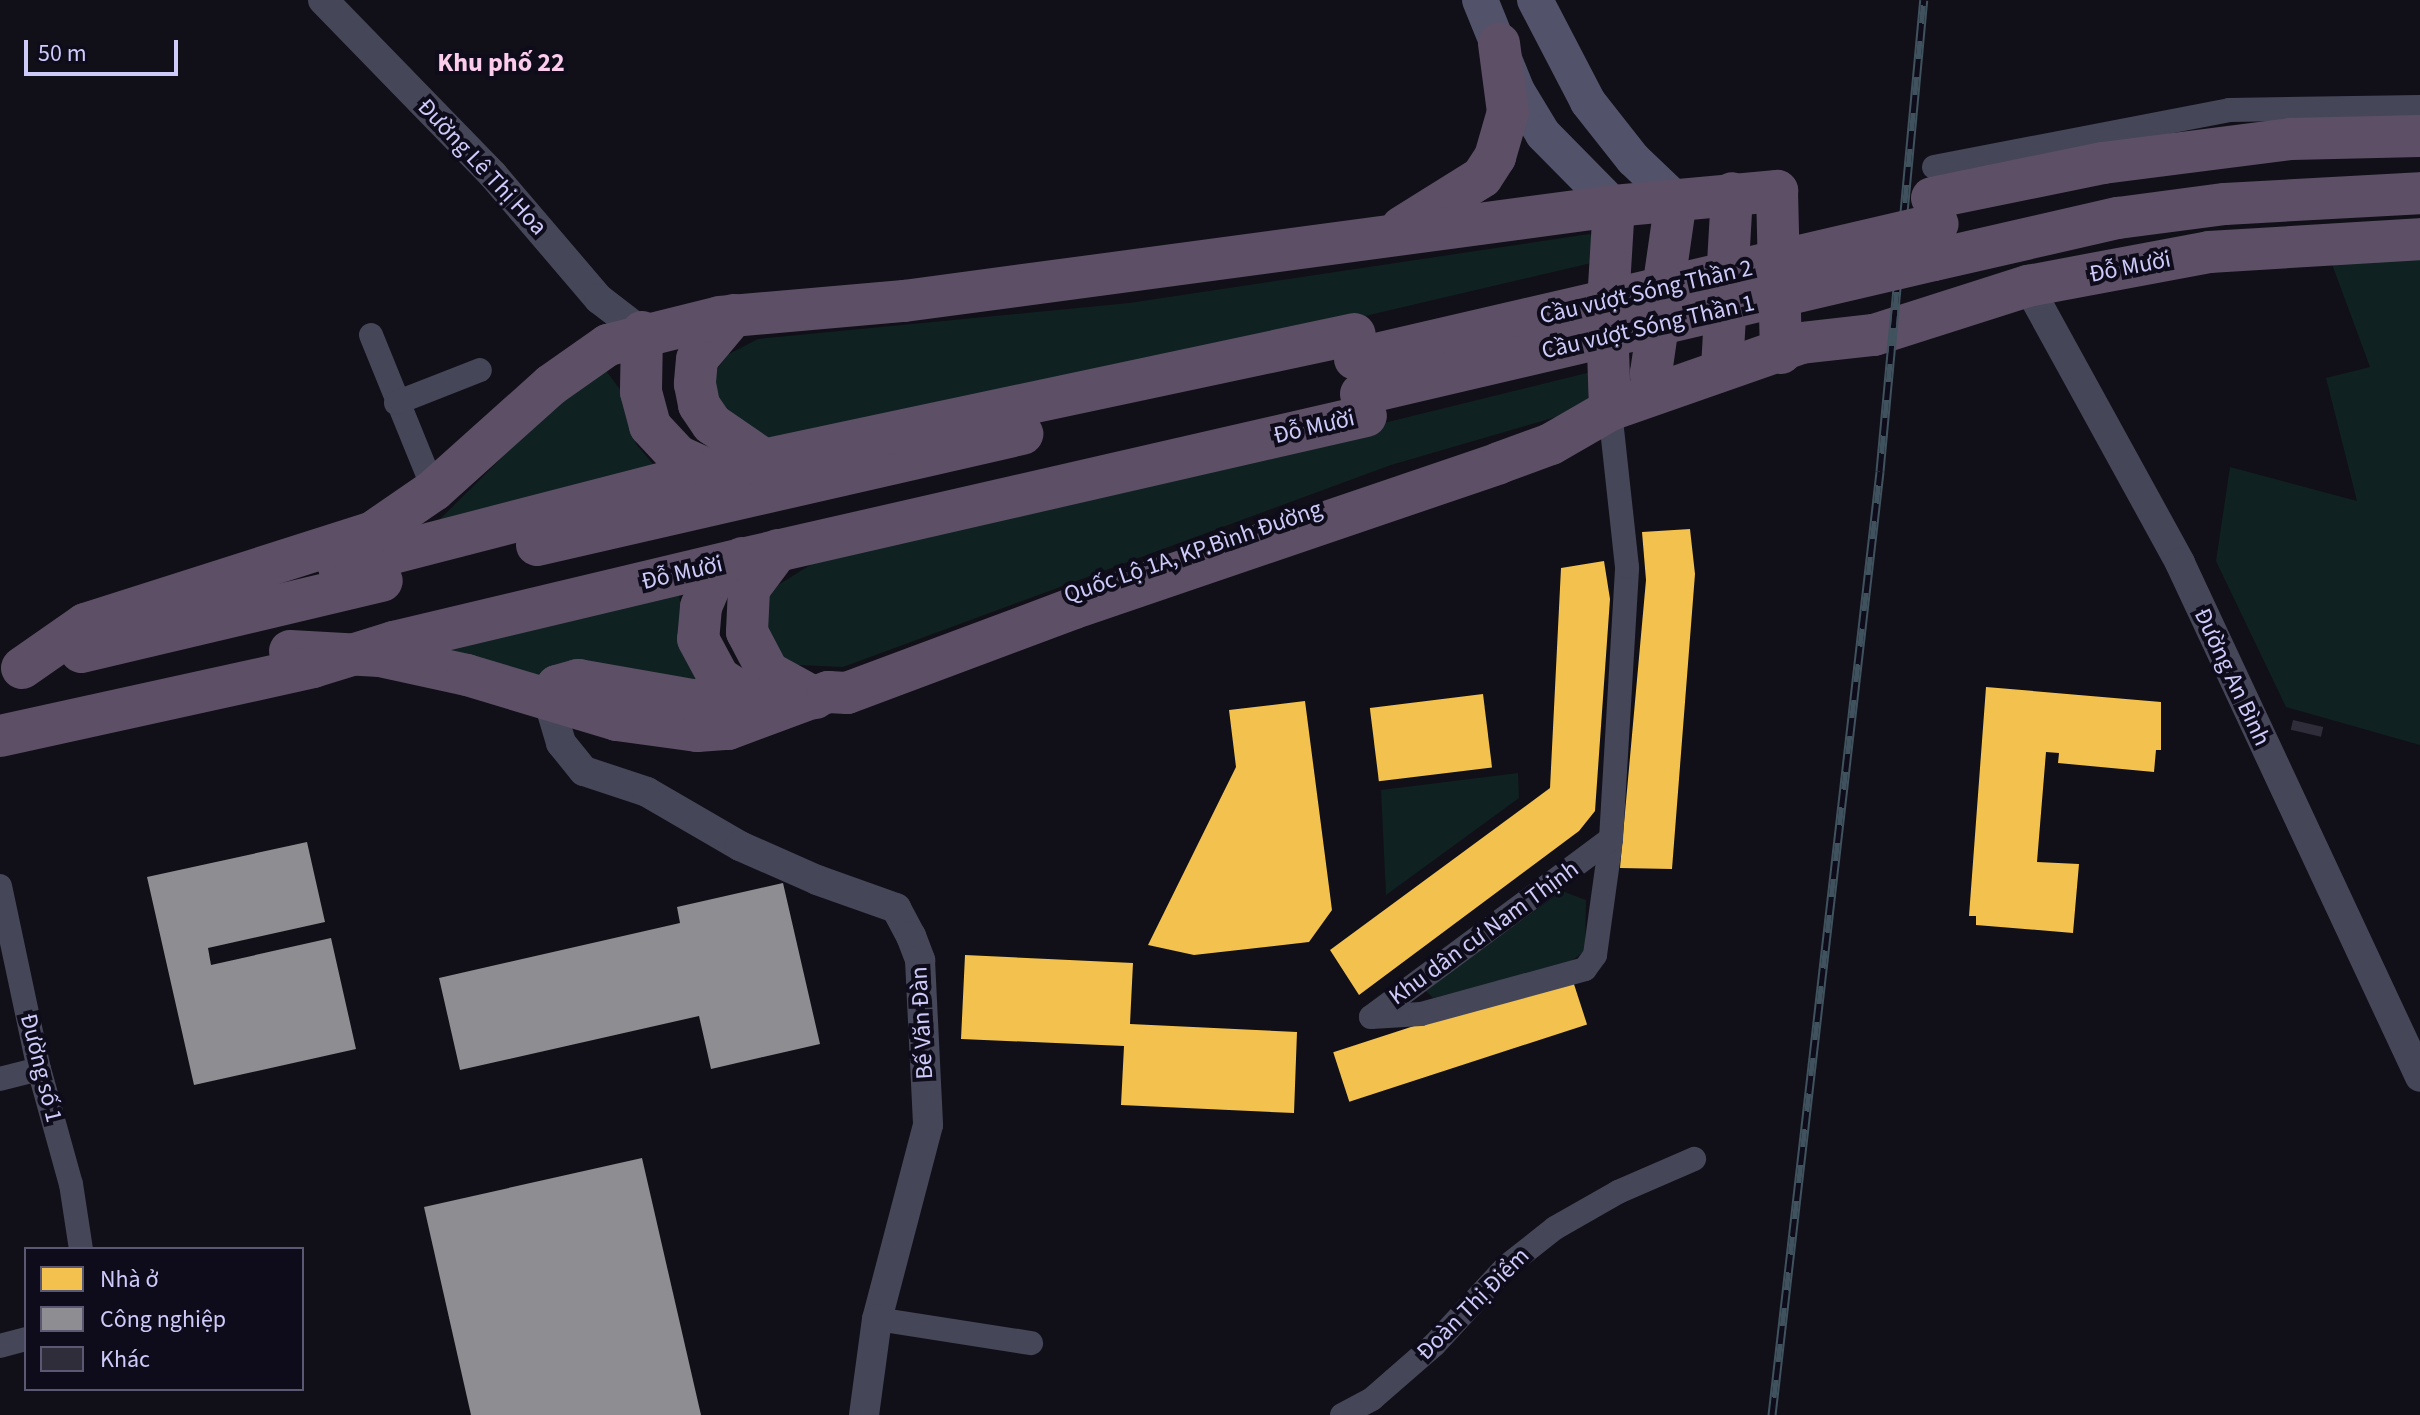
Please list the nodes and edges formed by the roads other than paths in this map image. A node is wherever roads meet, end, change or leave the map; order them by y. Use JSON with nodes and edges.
{"nodes":[{"id":1,"x":323,"y":0,"type":"edge"},
{"id":2,"x":1480,"y":0,"type":"edge"},
{"id":3,"x":1535,"y":0,"type":"edge"},
{"id":4,"x":1499,"y":44,"type":"junction"},
{"id":5,"x":2420,"y":107,"type":"edge"},
{"id":6,"x":2420,"y":136,"type":"edge"},
{"id":7,"x":2420,"y":160,"type":"edge"},
{"id":8,"x":1732,"y":193,"type":"junction"},
{"id":9,"x":2420,"y":193,"type":"edge"},
{"id":10,"x":1676,"y":200,"type":"junction"},
{"id":11,"x":1614,"y":206,"type":"junction"},
{"id":12,"x":2420,"y":218,"type":"edge"},
{"id":13,"x":1935,"y":227,"type":"junction"},
{"id":14,"x":1380,"y":238,"type":"junction"},
{"id":15,"x":2420,"y":239,"type":"edge"},
{"id":16,"x":2028,"y":286,"type":"junction"},
{"id":17,"x":734,"y":315,"type":"junction"},
{"id":18,"x":642,"y":332,"type":"junction"},
{"id":19,"x":371,"y":335,"type":"dead end"},
{"id":20,"x":1783,"y":352,"type":"junction"},
{"id":21,"x":1722,"y":368,"type":"junction"},
{"id":22,"x":480,"y":370,"type":"dead end"},
{"id":23,"x":1359,"y":376,"type":"junction"},
{"id":24,"x":1652,"y":394,"type":"junction"},
{"id":25,"x":396,"y":403,"type":"junction"},
{"id":26,"x":1610,"y":410,"type":"junction"},
{"id":27,"x":711,"y":471,"type":"junction"},
{"id":28,"x":762,"y":476,"type":"junction"},
{"id":29,"x":434,"y":490,"type":"junction"},
{"id":30,"x":773,"y":546,"type":"junction"},
{"id":31,"x":57,"y":641,"type":"junction"},
{"id":32,"x":290,"y":651,"type":"junction"},
{"id":33,"x":349,"y":656,"type":"junction"},
{"id":34,"x":7,"y":663,"type":"edge"},
{"id":35,"x":822,"y":695,"type":"junction"},
{"id":36,"x":548,"y":699,"type":"junction"},
{"id":37,"x":755,"y":701,"type":"junction"},
{"id":38,"x":0,"y":709,"type":"edge"},
{"id":39,"x":0,"y":736,"type":"edge"},
{"id":40,"x":1611,"y":839,"type":"junction"},
{"id":41,"x":0,"y":886,"type":"edge"},
{"id":42,"x":39,"y":1069,"type":"junction"},
{"id":43,"x":2420,"y":1077,"type":"edge"},
{"id":44,"x":0,"y":1079,"type":"edge"},
{"id":45,"x":1694,"y":1159,"type":"dead end"},
{"id":46,"x":81,"y":1247,"type":"edge"},
{"id":47,"x":877,"y":1319,"type":"junction"},
{"id":48,"x":24,"y":1340,"type":"edge"},
{"id":49,"x":1031,"y":1343,"type":"dead end"},
{"id":50,"x":0,"y":1346,"type":"edge"},
{"id":51,"x":864,"y":1415,"type":"edge"},
{"id":52,"x":1342,"y":1415,"type":"edge"}],
"edges":[{"from":1,"to":18,"type":"street","name":"Đường Lê Thị Hoa"},
{"from":2,"to":4,"type":"main road"},
{"from":3,"to":10,"type":"main road"},
{"from":4,"to":11,"type":"main road"},
{"from":4,"to":14,"type":"highway"},
{"from":5,"to":13,"type":"street"},
{"from":6,"to":13,"type":"highway"},
{"from":7,"to":13,"type":"highway"},
{"from":8,"to":10,"type":"highway"},
{"from":8,"to":20,"type":"highway"},
{"from":8,"to":21,"type":"highway"},
{"from":9,"to":13,"type":"highway","name":"Đỗ Mười"},
{"from":10,"to":11,"type":"highway"},
{"from":10,"to":24,"type":"highway"},
{"from":11,"to":14,"type":"highway"},
{"from":11,"to":26,"type":"highway"},
{"from":12,"to":13,"type":"highway","name":"Đỗ Mười"},
{"from":13,"to":23,"type":"highway","name":"Cầu vượt Sóng Thần 1","bridge":true},
{"from":13,"to":23,"type":"highway","name":"Cầu vượt Sóng Thần 2"},
{"from":14,"to":17,"type":"highway"},
{"from":15,"to":16,"type":"highway","name":"Đỗ Mười"},
{"from":16,"to":20,"type":"highway","name":"Đỗ Mười"},
{"from":16,"to":43,"type":"street","name":"Đường An Bình"},
{"from":17,"to":18,"type":"highway"},
{"from":17,"to":28,"type":"highway"},
{"from":18,"to":27,"type":"highway"},
{"from":18,"to":29,"type":"highway"},
{"from":19,"to":25,"type":"street"},
{"from":20,"to":21,"type":"highway","name":"Đỗ Mười"},
{"from":21,"to":24,"type":"highway","name":"Đỗ Mười"},
{"from":22,"to":25,"type":"street"},
{"from":23,"to":28,"type":"highway"},
{"from":23,"to":30,"type":"highway","name":"Đỗ Mười"},
{"from":24,"to":26,"type":"highway","name":"Đỗ Mười"},
{"from":25,"to":29,"type":"street"},
{"from":26,"to":35,"type":"highway","name":"Đỗ Mười"},
{"from":26,"to":40,"type":"street","name":"Khu dân cư Nam Thịnh"},
{"from":27,"to":28,"type":"highway"},
{"from":27,"to":31,"type":"highway"},
{"from":28,"to":34,"type":"highway"},
{"from":29,"to":31,"type":"highway"},
{"from":30,"to":32,"type":"highway","name":"Đỗ Mười"},
{"from":30,"to":33,"type":"highway","name":"Đỗ Mười"},
{"from":30,"to":35,"type":"highway"},
{"from":30,"to":37,"type":"highway"},
{"from":31,"to":34,"type":"highway"},
{"from":32,"to":33,"type":"highway"},
{"from":32,"to":38,"type":"highway","name":"Đỗ Mười"},
{"from":33,"to":36,"type":"highway"},
{"from":33,"to":39,"type":"highway","name":"Đỗ Mười"},
{"from":35,"to":36,"type":"highway"},
{"from":35,"to":37,"type":"highway"},
{"from":36,"to":37,"type":"highway"},
{"from":36,"to":47,"type":"street","name":"Bế Văn Đàn"},
{"from":40,"to":40,"type":"street","name":"Khu dân cư Nam Thịnh"},
{"from":41,"to":42,"type":"street","name":"Đường số 1"},
{"from":42,"to":44,"type":"street"},
{"from":42,"to":46,"type":"street","name":"Đường số 1"},
{"from":45,"to":52,"type":"street","name":"Đoàn Thị Điểm"},
{"from":47,"to":49,"type":"street"},
{"from":47,"to":51,"type":"street","name":"Bế Văn Đàn"},
{"from":48,"to":50,"type":"street"}]}
